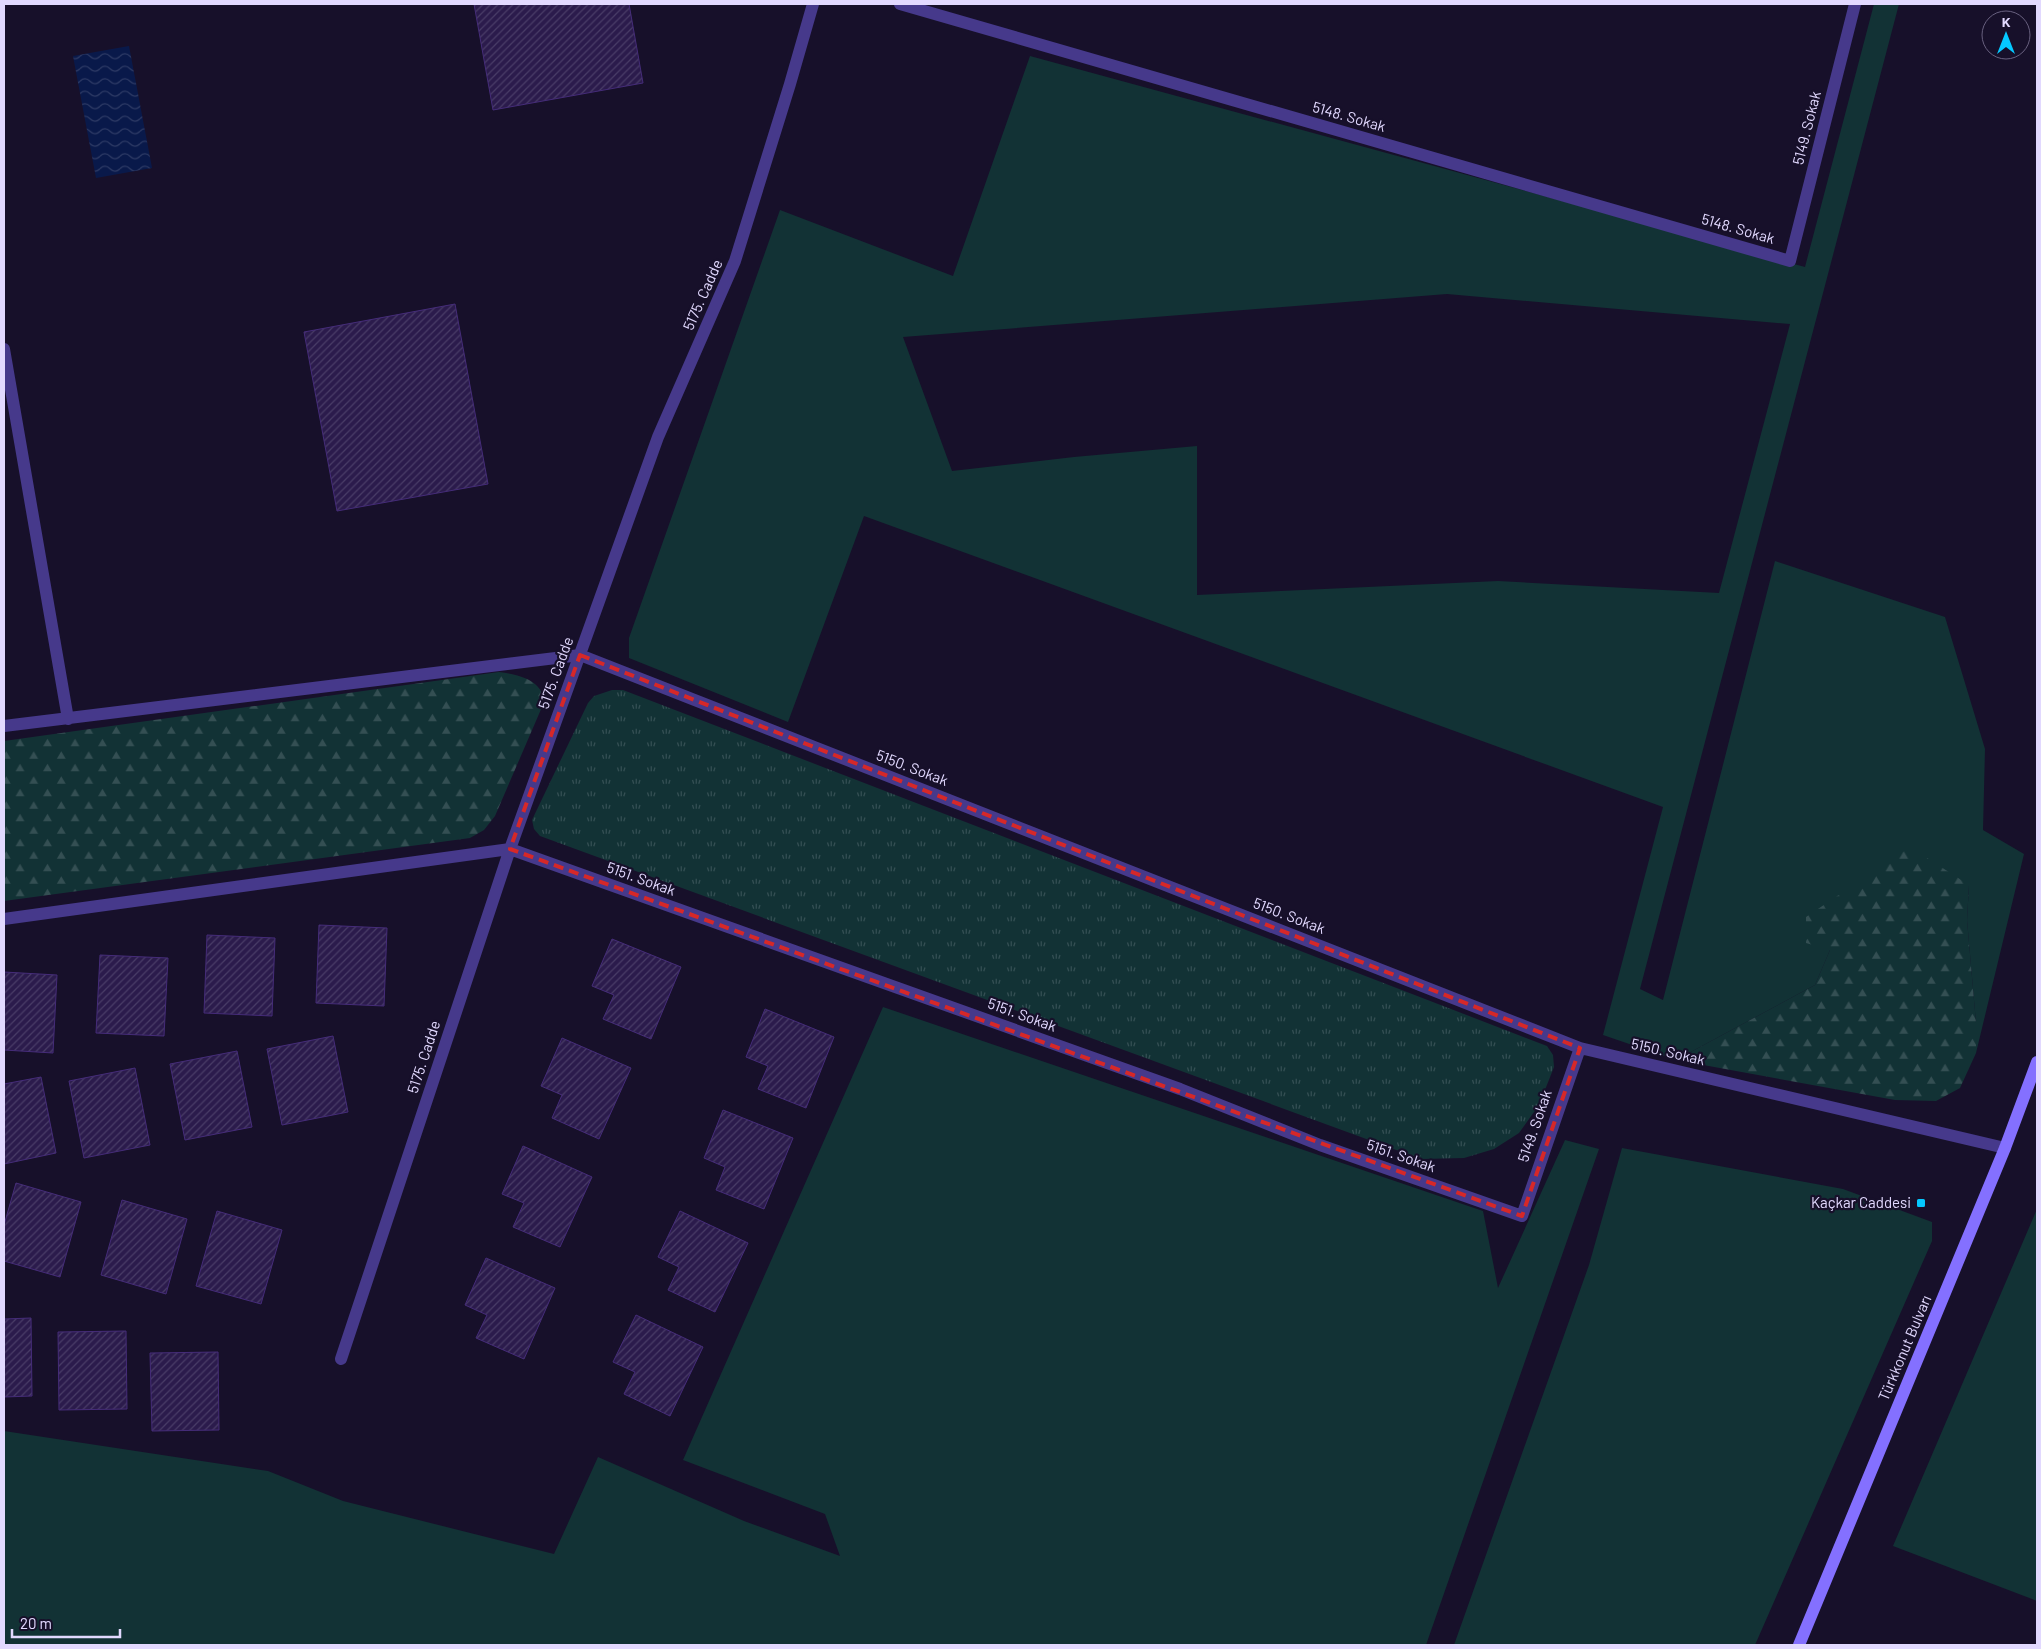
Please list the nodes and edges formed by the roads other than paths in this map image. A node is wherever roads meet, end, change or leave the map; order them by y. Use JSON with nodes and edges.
{"nodes":[{"id":1,"x":812,"y":4,"type":"edge"},
{"id":2,"x":900,"y":4,"type":"edge"},
{"id":3,"x":1855,"y":4,"type":"edge"},
{"id":4,"x":1790,"y":261,"type":"joint"},
{"id":5,"x":4,"y":349,"type":"edge"},
{"id":6,"x":580,"y":655,"type":"junction"},
{"id":7,"x":68,"y":719,"type":"junction"},
{"id":8,"x":4,"y":726,"type":"edge"},
{"id":9,"x":510,"y":849,"type":"junction"},
{"id":10,"x":4,"y":919,"type":"edge"},
{"id":11,"x":1580,"y":1048,"type":"junction"},
{"id":12,"x":2037,"y":1062,"type":"edge"},
{"id":13,"x":2005,"y":1148,"type":"junction"},
{"id":14,"x":1522,"y":1216,"type":"joint"},
{"id":15,"x":341,"y":1359,"type":"dead end"},
{"id":16,"x":1799,"y":1645,"type":"edge"}],
"edges":[{"from":1,"to":6,"type":"street","name":"5175. Cadde"},
{"from":2,"to":4,"type":"street","name":"5148. Sokak"},
{"from":3,"to":4,"type":"street","name":"5149. Sokak"},
{"from":5,"to":7,"type":"street"},
{"from":6,"to":7,"type":"street"},
{"from":6,"to":9,"type":"street","name":"5175. Cadde"},
{"from":6,"to":11,"type":"street","name":"5150. Sokak"},
{"from":7,"to":8,"type":"street"},
{"from":9,"to":10,"type":"street"},
{"from":9,"to":14,"type":"street","name":"5151. Sokak"},
{"from":9,"to":15,"type":"street","name":"5175. Cadde"},
{"from":11,"to":13,"type":"street","name":"5150. Sokak"},
{"from":11,"to":14,"type":"street","name":"5149. Sokak"},
{"from":12,"to":13,"type":"street","name":"Türkkonut Bulvarı"},
{"from":13,"to":16,"type":"street","name":"Türkkonut Bulvarı"}]}
